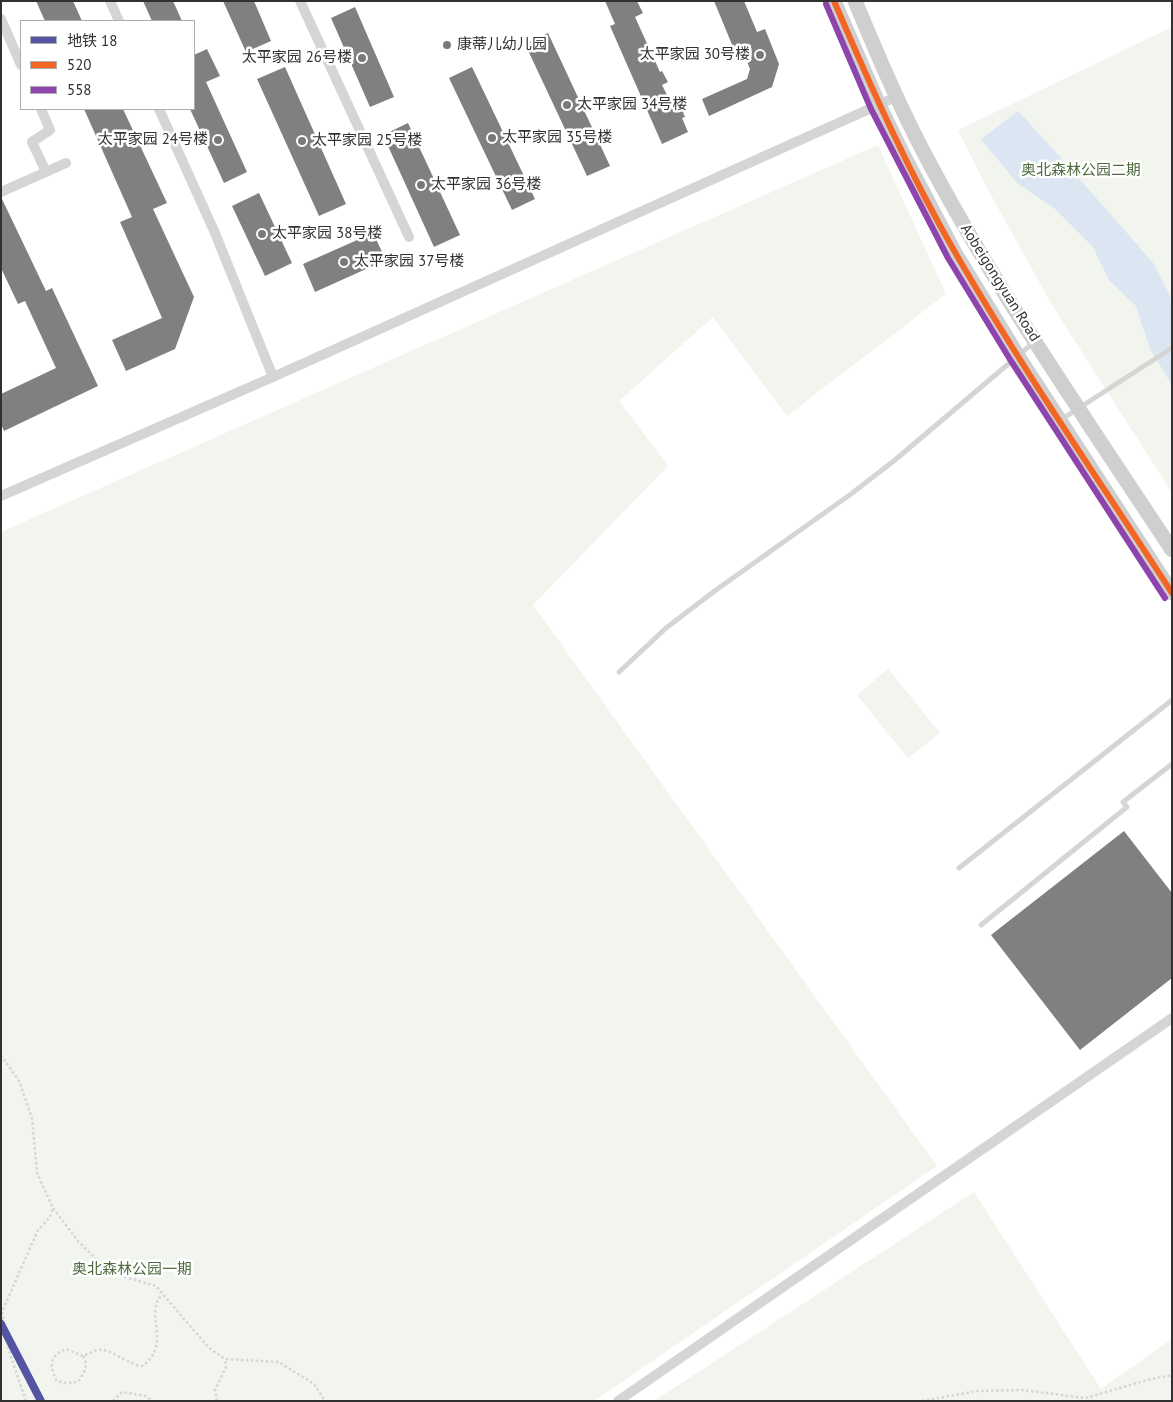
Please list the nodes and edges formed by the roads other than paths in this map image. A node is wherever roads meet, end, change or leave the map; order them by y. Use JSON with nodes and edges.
{"nodes":[{"id":1,"x":110,"y":1,"type":"edge"},
{"id":2,"x":300,"y":1,"type":"edge"},
{"id":3,"x":834,"y":1,"type":"edge"},
{"id":4,"x":855,"y":1,"type":"edge"},
{"id":5,"x":1,"y":19,"type":"edge"},
{"id":6,"x":119,"y":20,"type":"edge"},
{"id":7,"x":20,"y":63,"type":"edge"},
{"id":8,"x":896,"y":97,"type":"junction"},
{"id":9,"x":879,"y":105,"type":"junction"},
{"id":10,"x":40,"y":110,"type":"edge"},
{"id":11,"x":159,"y":110,"type":"edge"},
{"id":12,"x":66,"y":164,"type":"dead end"},
{"id":13,"x":46,"y":172,"type":"junction"},
{"id":14,"x":1,"y":192,"type":"edge"},
{"id":15,"x":409,"y":238,"type":"dead end"},
{"id":16,"x":1036,"y":341,"type":"junction"},
{"id":17,"x":1172,"y":348,"type":"edge"},
{"id":18,"x":1018,"y":356,"type":"junction"},
{"id":19,"x":273,"y":378,"type":"junction"},
{"id":20,"x":1079,"y":408,"type":"junction"},
{"id":21,"x":1060,"y":420,"type":"junction"},
{"id":22,"x":1,"y":496,"type":"edge"},
{"id":23,"x":1172,"y":550,"type":"edge"},
{"id":24,"x":1172,"y":593,"type":"edge"},
{"id":25,"x":619,"y":672,"type":"dead end"},
{"id":26,"x":1172,"y":700,"type":"edge"},
{"id":27,"x":1172,"y":764,"type":"edge"},
{"id":28,"x":959,"y":868,"type":"dead end"},
{"id":29,"x":981,"y":924,"type":"dead end"},
{"id":30,"x":1172,"y":1018,"type":"edge"},
{"id":31,"x":618,"y":1401,"type":"edge"}],
"edges":[{"from":1,"to":6,"type":"street"},
{"from":2,"to":15,"type":"street"},
{"from":3,"to":9,"type":"main road"},
{"from":4,"to":8,"type":"main road","name":"Aobeigongyuan Road"},
{"from":5,"to":7,"type":"street"},
{"from":8,"to":9,"type":"street"},
{"from":8,"to":16,"type":"main road","name":"Aobeigongyuan Road"},
{"from":9,"to":18,"type":"main road"},
{"from":9,"to":19,"type":"street"},
{"from":10,"to":13,"type":"street"},
{"from":11,"to":19,"type":"street"},
{"from":12,"to":13,"type":"street"},
{"from":13,"to":14,"type":"street"},
{"from":16,"to":18,"type":"lane"},
{"from":16,"to":20,"type":"main road","name":"Aobeigongyuan Road"},
{"from":17,"to":20,"type":"lane"},
{"from":18,"to":21,"type":"main road"},
{"from":18,"to":25,"type":"lane"},
{"from":19,"to":22,"type":"street"},
{"from":20,"to":21,"type":"lane"},
{"from":20,"to":23,"type":"main road","name":"Aobeigongyuan Road"},
{"from":21,"to":24,"type":"main road"},
{"from":26,"to":28,"type":"lane"},
{"from":27,"to":29,"type":"lane"},
{"from":30,"to":31,"type":"street"}]}
